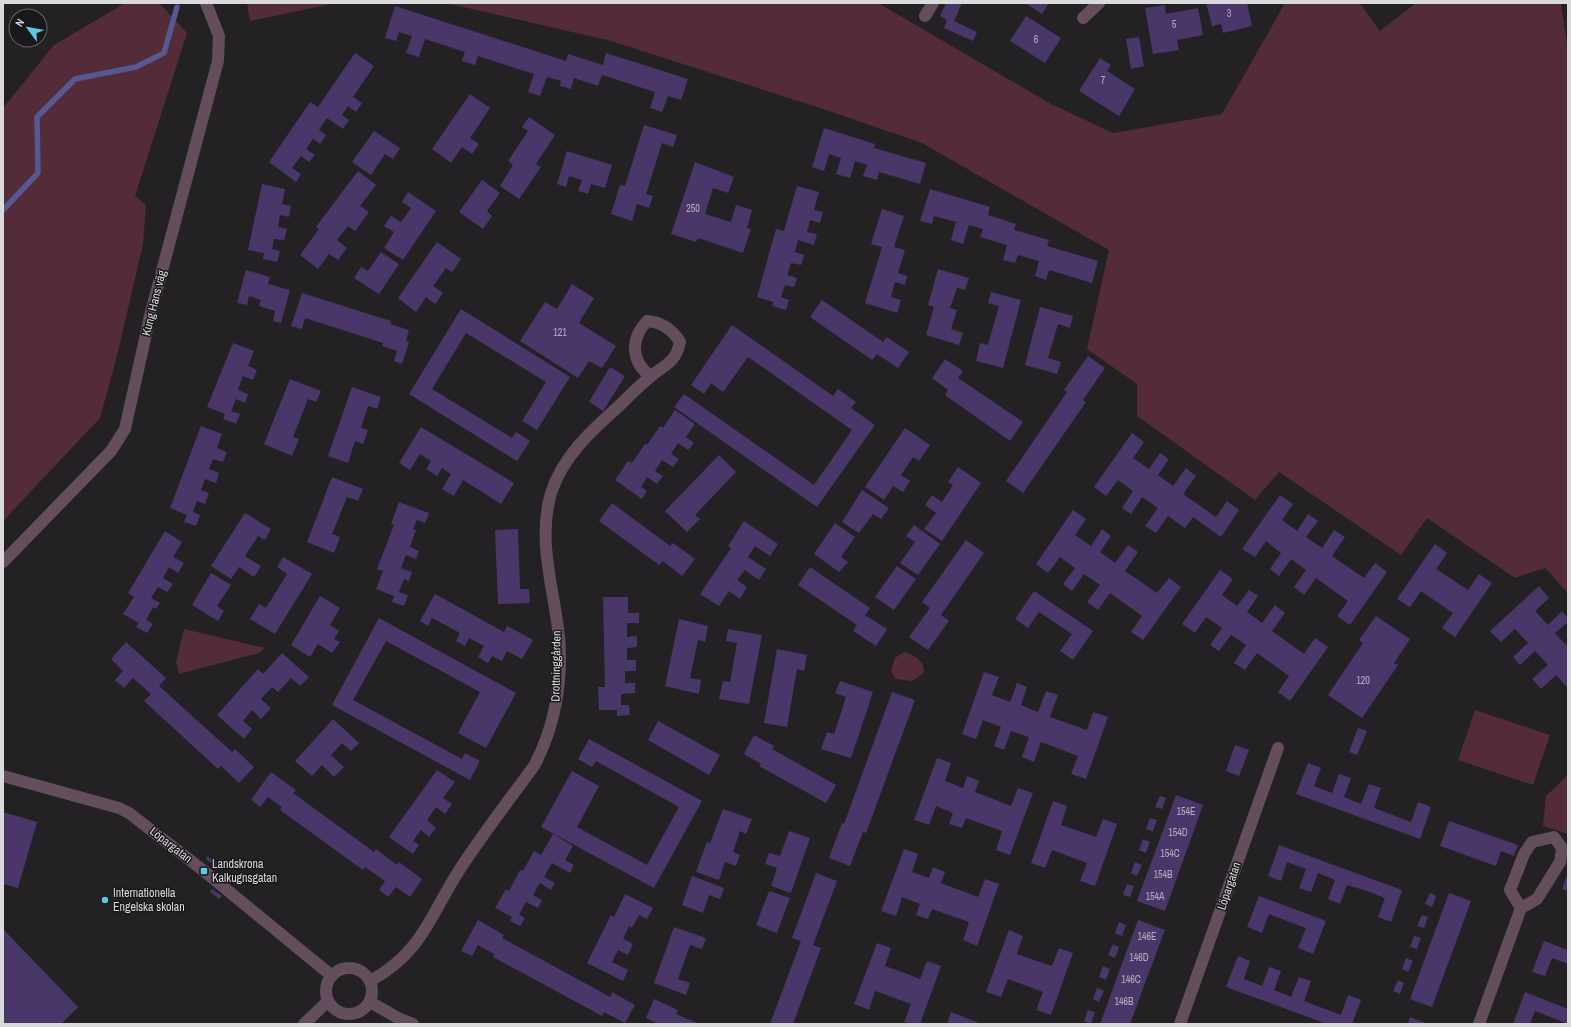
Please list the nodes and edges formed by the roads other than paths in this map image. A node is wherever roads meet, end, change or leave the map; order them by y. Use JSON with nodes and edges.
{"nodes":[{"id":1,"x":206,"y":3,"type":"edge"},
{"id":2,"x":933,"y":3,"type":"edge"},
{"id":3,"x":1099,"y":3,"type":"edge"},
{"id":4,"x":925,"y":16,"type":"dead end"},
{"id":5,"x":1083,"y":18,"type":"dead end"},
{"id":6,"x":650,"y":376,"type":"junction"},
{"id":7,"x":3,"y":562,"type":"edge"},
{"id":8,"x":1278,"y":748,"type":"dead end"},
{"id":9,"x":3,"y":776,"type":"edge"},
{"id":10,"x":1521,"y":908,"type":"junction"},
{"id":11,"x":332,"y":976,"type":"junction"},
{"id":12,"x":370,"y":981,"type":"junction"},
{"id":13,"x":328,"y":1001,"type":"junction"},
{"id":14,"x":370,"y":1002,"type":"junction"},
{"id":15,"x":304,"y":1024,"type":"edge"},
{"id":16,"x":413,"y":1024,"type":"edge"},
{"id":17,"x":1180,"y":1024,"type":"edge"},
{"id":18,"x":1479,"y":1024,"type":"edge"}],
"edges":[{"from":1,"to":7,"type":"street","name":"Kung Hans väg"},
{"from":2,"to":4,"type":"street"},
{"from":3,"to":5,"type":"street"},
{"from":6,"to":6,"type":"street","name":"Drottninggården"},
{"from":6,"to":12,"type":"street","name":"Drottninggården"},
{"from":8,"to":17,"type":"street","name":"Löpargatan"},
{"from":9,"to":11,"type":"street","name":"Löpargatan"},
{"from":10,"to":10,"type":"street"},
{"from":10,"to":18,"type":"street"},
{"from":11,"to":12,"type":"street"},
{"from":11,"to":13,"type":"street"},
{"from":12,"to":14,"type":"street"},
{"from":13,"to":14,"type":"street"},
{"from":13,"to":15,"type":"street"},
{"from":14,"to":16,"type":"street"}]}
